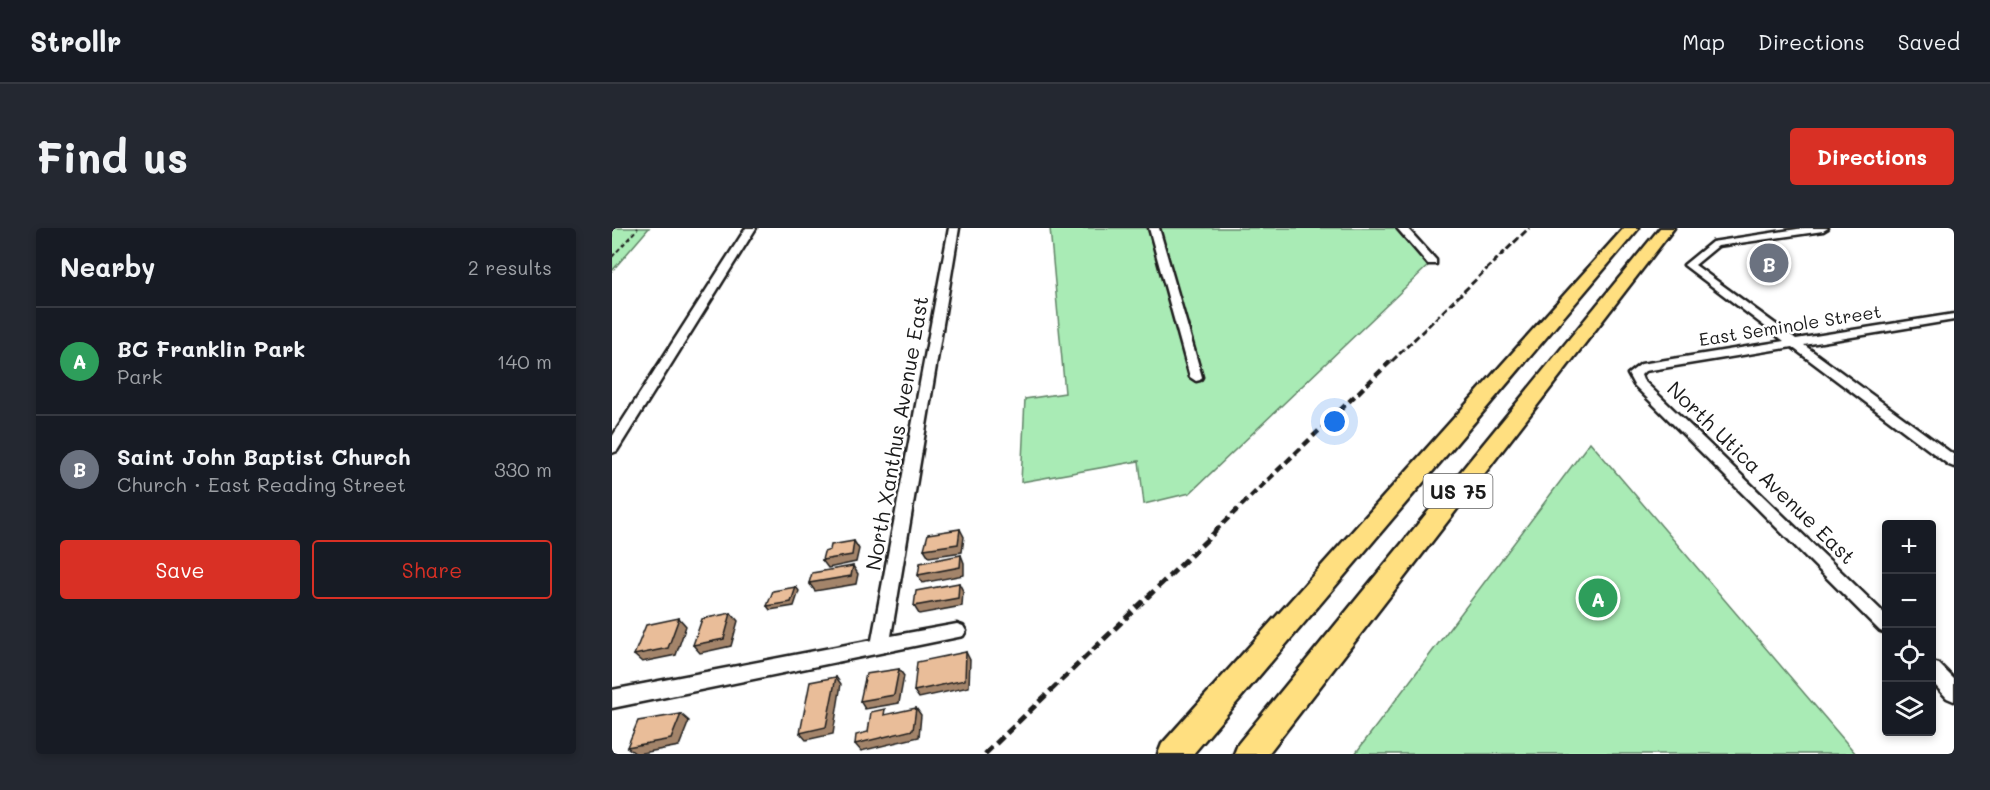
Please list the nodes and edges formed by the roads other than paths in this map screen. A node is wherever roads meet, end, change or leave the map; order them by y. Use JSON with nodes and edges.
{"nodes":[{"id":1,"x":751,"y":228,"type":"edge"},
{"id":2,"x":954,"y":228,"type":"edge"},
{"id":3,"x":1154,"y":228,"type":"edge"},
{"id":4,"x":1402,"y":228,"type":"edge"},
{"id":5,"x":1632,"y":228,"type":"edge"},
{"id":6,"x":1667,"y":228,"type":"edge"},
{"id":7,"x":1823,"y":228,"type":"edge"},
{"id":8,"x":1432,"y":262,"type":"dead end"},
{"id":9,"x":1954,"y":316,"type":"edge"},
{"id":10,"x":1938,"y":320,"type":"junction"},
{"id":11,"x":1954,"y":329,"type":"edge"},
{"id":12,"x":1791,"y":343,"type":"junction"},
{"id":13,"x":1634,"y":374,"type":"joint"},
{"id":14,"x":1196,"y":377,"type":"dead end"},
{"id":15,"x":612,"y":448,"type":"edge"},
{"id":16,"x":1954,"y":462,"type":"edge"},
{"id":17,"x":1882,"y":621,"type":"edge"},
{"id":18,"x":957,"y":631,"type":"dead end"},
{"id":19,"x":880,"y":646,"type":"junction"},
{"id":20,"x":612,"y":699,"type":"edge"},
{"id":21,"x":1173,"y":754,"type":"edge"},
{"id":22,"x":1249,"y":754,"type":"edge"}],
"edges":[{"from":1,"to":15,"type":"street"},
{"from":2,"to":19,"type":"street","name":"North Xanthus Avenue East"},
{"from":3,"to":14,"type":"street"},
{"from":4,"to":8,"type":"street"},
{"from":5,"to":21,"type":"highway","number":"US 75"},
{"from":6,"to":22,"type":"highway","number":"US 75"},
{"from":7,"to":12,"type":"street"},
{"from":9,"to":10,"type":"street","name":"East Seminole Street"},
{"from":10,"to":11,"type":"street"},
{"from":10,"to":12,"type":"street","name":"East Seminole Street"},
{"from":12,"to":13,"type":"street","name":"East Seminole Street"},
{"from":12,"to":16,"type":"street"},
{"from":13,"to":17,"type":"street","name":"North Utica Avenue East"},
{"from":18,"to":19,"type":"street"},
{"from":19,"to":20,"type":"street"}]}
